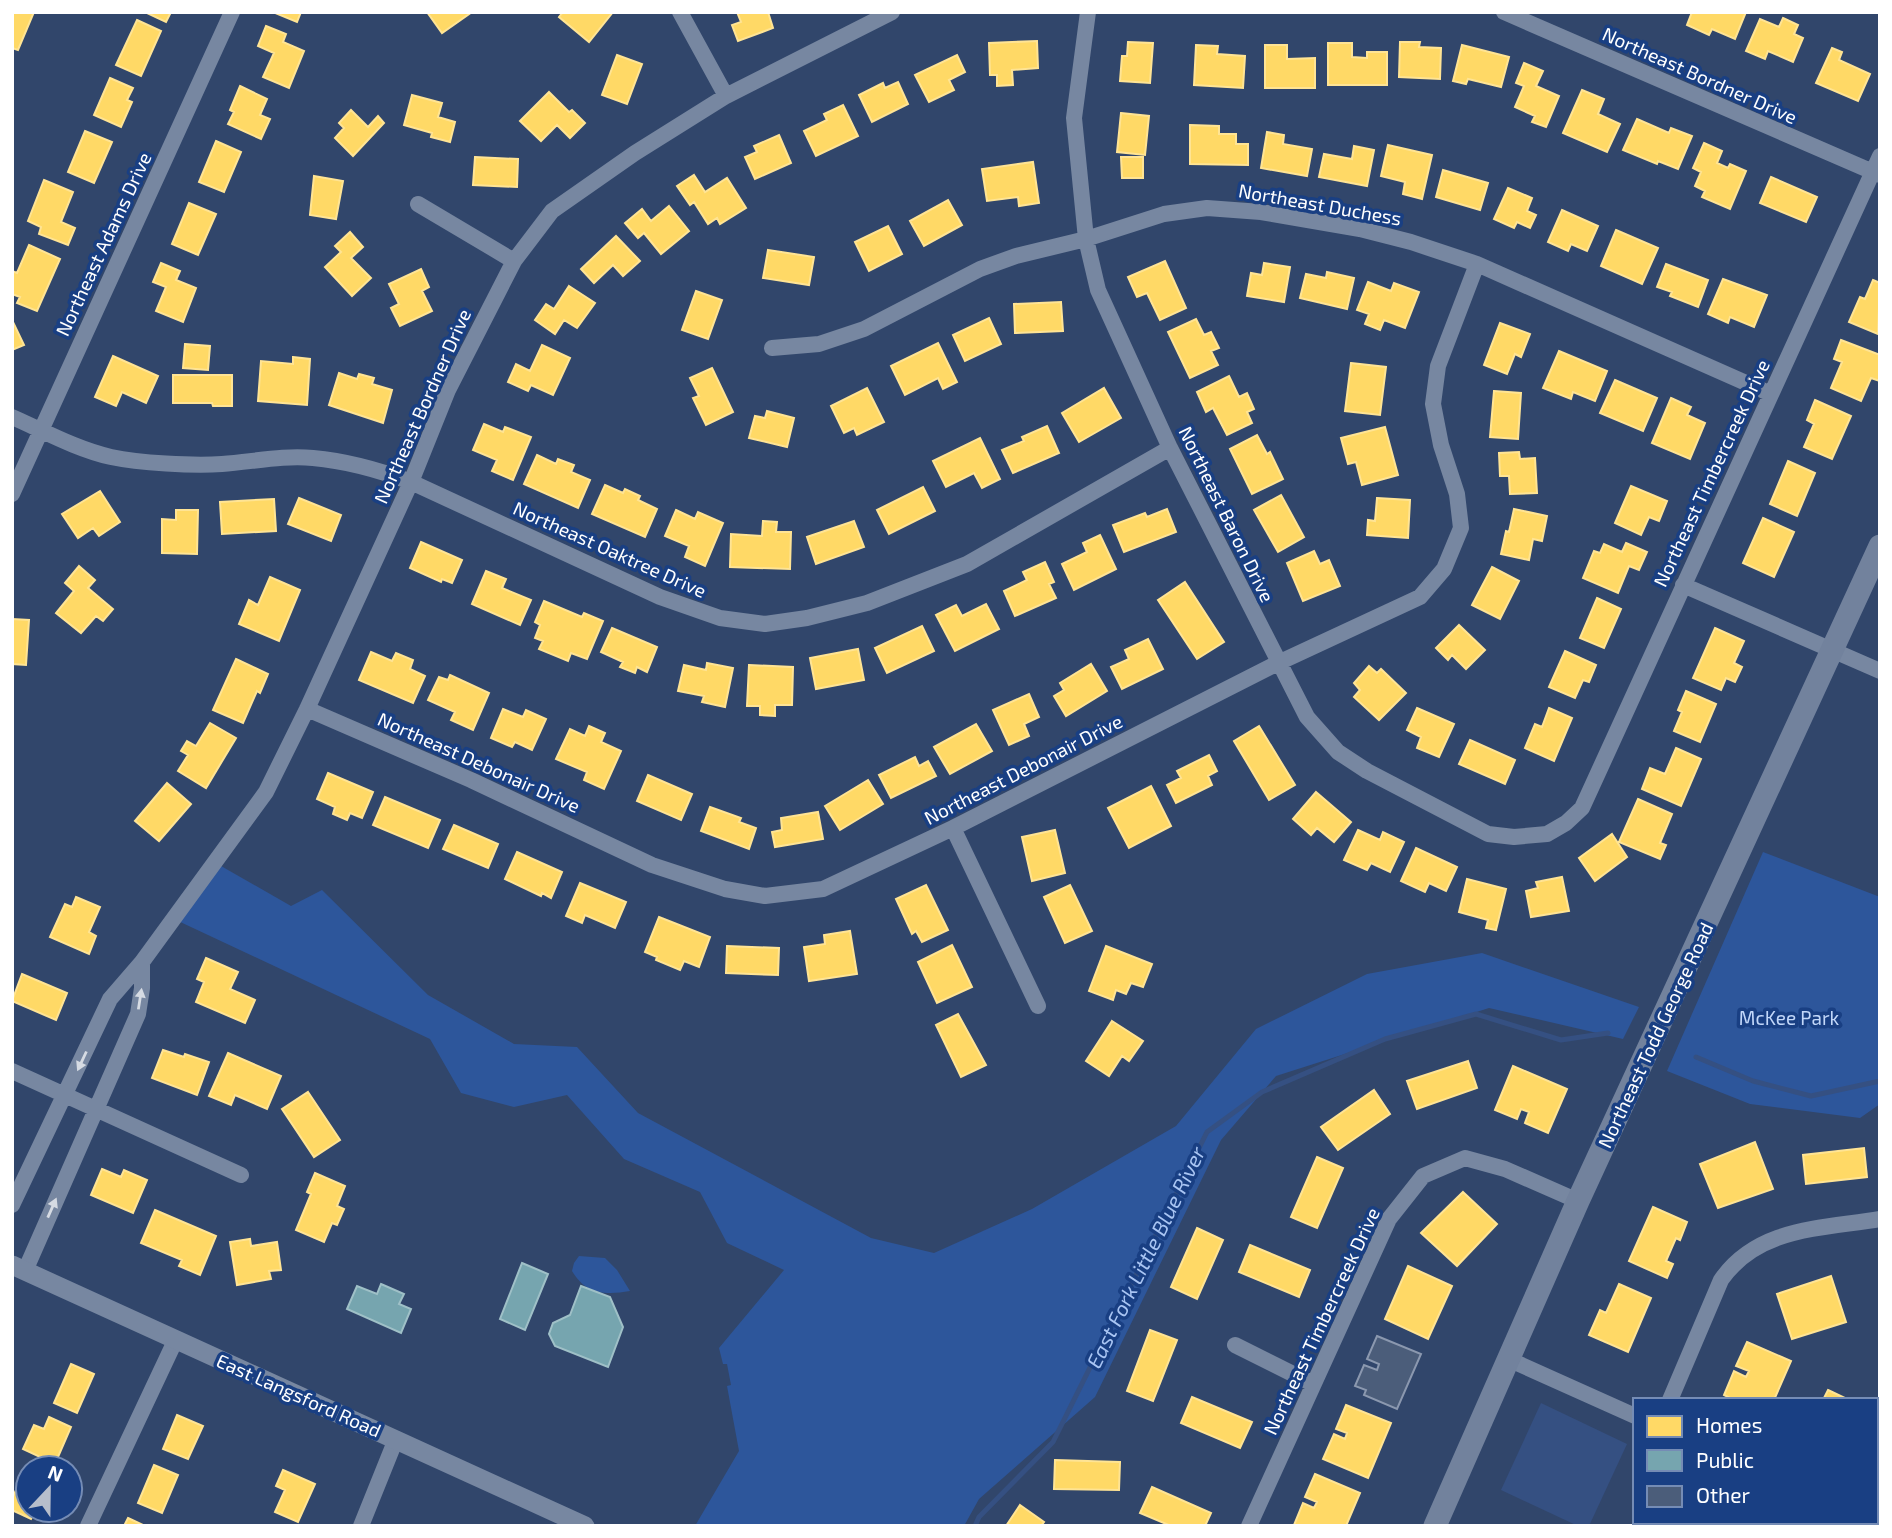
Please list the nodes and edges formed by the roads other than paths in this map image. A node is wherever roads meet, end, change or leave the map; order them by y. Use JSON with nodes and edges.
{"nodes":[{"id":1,"x":232,"y":12,"type":"edge"},
{"id":2,"x":680,"y":12,"type":"edge"},
{"id":3,"x":892,"y":12,"type":"edge"},
{"id":4,"x":1088,"y":12,"type":"edge"},
{"id":5,"x":1504,"y":12,"type":"edge"},
{"id":6,"x":726,"y":96,"type":"junction"},
{"id":7,"x":1880,"y":156,"type":"edge"},
{"id":8,"x":1876,"y":174,"type":"edge"},
{"id":9,"x":418,"y":204,"type":"dead end"},
{"id":10,"x":1086,"y":239,"type":"junction"},
{"id":11,"x":514,"y":261,"type":"junction"},
{"id":12,"x":1477,"y":264,"type":"junction"},
{"id":13,"x":772,"y":348,"type":"dead end"},
{"id":14,"x":1771,"y":394,"type":"junction"},
{"id":15,"x":12,"y":417,"type":"edge"},
{"id":16,"x":41,"y":429,"type":"junction"},
{"id":17,"x":1170,"y":447,"type":"junction"},
{"id":18,"x":411,"y":482,"type":"junction"},
{"id":19,"x":12,"y":494,"type":"edge"},
{"id":20,"x":1880,"y":546,"type":"edge"},
{"id":21,"x":1683,"y":585,"type":"junction"},
{"id":22,"x":1833,"y":652,"type":"junction"},
{"id":23,"x":1278,"y":663,"type":"junction"},
{"id":24,"x":1880,"y":671,"type":"edge"},
{"id":25,"x":307,"y":709,"type":"junction"},
{"id":26,"x":1582,"y":808,"type":"joint"},
{"id":27,"x":953,"y":828,"type":"junction"},
{"id":28,"x":142,"y":962,"type":"junction"},
{"id":29,"x":1038,"y":1006,"type":"dead end"},
{"id":30,"x":12,"y":1071,"type":"edge"},
{"id":31,"x":66,"y":1095,"type":"junction"},
{"id":32,"x":96,"y":1109,"type":"junction"},
{"id":33,"x":241,"y":1175,"type":"dead end"},
{"id":34,"x":1578,"y":1201,"type":"junction"},
{"id":35,"x":12,"y":1205,"type":"edge"},
{"id":36,"x":1880,"y":1219,"type":"edge"},
{"id":37,"x":18,"y":1268,"type":"edge"},
{"id":38,"x":176,"y":1339,"type":"junction"},
{"id":39,"x":1235,"y":1345,"type":"dead end"},
{"id":40,"x":1508,"y":1359,"type":"junction"},
{"id":41,"x":1313,"y":1384,"type":"junction"},
{"id":42,"x":1671,"y":1398,"type":"edge"},
{"id":43,"x":1633,"y":1415,"type":"edge"},
{"id":44,"x":396,"y":1439,"type":"junction"},
{"id":45,"x":88,"y":1526,"type":"edge"},
{"id":46,"x":360,"y":1526,"type":"edge"},
{"id":47,"x":585,"y":1526,"type":"edge"},
{"id":48,"x":1249,"y":1526,"type":"edge"},
{"id":49,"x":1435,"y":1526,"type":"edge"}],
"edges":[{"from":1,"to":16,"type":"street","name":"Northeast Adams Drive"},
{"from":2,"to":6,"type":"street"},
{"from":3,"to":6,"type":"street","name":"Northeast Bordner Drive"},
{"from":4,"to":10,"type":"street","name":"Northeast Baron Drive"},
{"from":5,"to":8,"type":"street","name":"Northeast Bordner Drive"},
{"from":6,"to":11,"type":"street","name":"Northeast Bordner Drive"},
{"from":7,"to":8,"type":"street","name":"Northeast Timbercreek Drive"},
{"from":8,"to":14,"type":"street","name":"Northeast Timbercreek Drive"},
{"from":9,"to":11,"type":"street"},
{"from":10,"to":12,"type":"street","name":"Northeast Duchess"},
{"from":10,"to":13,"type":"street","name":"Northeast Duchess"},
{"from":10,"to":17,"type":"street","name":"Northeast Baron Drive"},
{"from":11,"to":18,"type":"street","name":"Northeast Bordner Drive"},
{"from":12,"to":14,"type":"street","name":"Northeast Duchess"},
{"from":12,"to":23,"type":"street","name":"Northeast Debonair Drive"},
{"from":14,"to":21,"type":"street","name":"Northeast Timbercreek Drive"},
{"from":15,"to":16,"type":"street","name":"Northeast Oaktree Drive"},
{"from":16,"to":18,"type":"street","name":"Northeast Oaktree Drive"},
{"from":16,"to":19,"type":"street","name":"Northeast Adams Drive"},
{"from":17,"to":18,"type":"street","name":"Northeast Oaktree Drive"},
{"from":17,"to":23,"type":"street","name":"Northeast Baron Drive"},
{"from":18,"to":25,"type":"street","name":"Northeast Bordner Drive"},
{"from":20,"to":22,"type":"main road","name":"Northeast Todd George Road"},
{"from":21,"to":22,"type":"street"},
{"from":21,"to":26,"type":"street","name":"Northeast Timbercreek Drive"},
{"from":22,"to":24,"type":"street"},
{"from":22,"to":34,"type":"main road","name":"Northeast Todd George Road"},
{"from":23,"to":26,"type":"street","name":"Northeast Baron Drive"},
{"from":23,"to":27,"type":"street","name":"Northeast Debonair Drive"},
{"from":25,"to":27,"type":"street","name":"Northeast Debonair Drive"},
{"from":25,"to":28,"type":"street","name":"Northeast Bordner Drive"},
{"from":27,"to":29,"type":"street"},
{"from":28,"to":31,"type":"street","name":"Northeast Bordner Drive","one_way":true},
{"from":32,"to":28,"type":"street","one_way":true},
{"from":30,"to":31,"type":"street"},
{"from":31,"to":32,"type":"street"},
{"from":31,"to":35,"type":"street","name":"Northeast Bordner Drive"},
{"from":32,"to":33,"type":"street"},
{"from":37,"to":32,"type":"street","one_way":true},
{"from":34,"to":40,"type":"main road","name":"Northeast Todd George Road"},
{"from":34,"to":41,"type":"street","name":"Northeast Timbercreek Drive"},
{"from":36,"to":42,"type":"street"},
{"from":37,"to":38,"type":"street","name":"East Langsford Road"},
{"from":38,"to":44,"type":"street","name":"East Langsford Road"},
{"from":38,"to":45,"type":"street"},
{"from":39,"to":41,"type":"street"},
{"from":40,"to":43,"type":"street"},
{"from":40,"to":49,"type":"main road","name":"Northeast Todd George Road"},
{"from":41,"to":48,"type":"street","name":"Northeast Timbercreek Drive"},
{"from":44,"to":46,"type":"street"},
{"from":44,"to":47,"type":"street","name":"East Langsford Road"}]}
